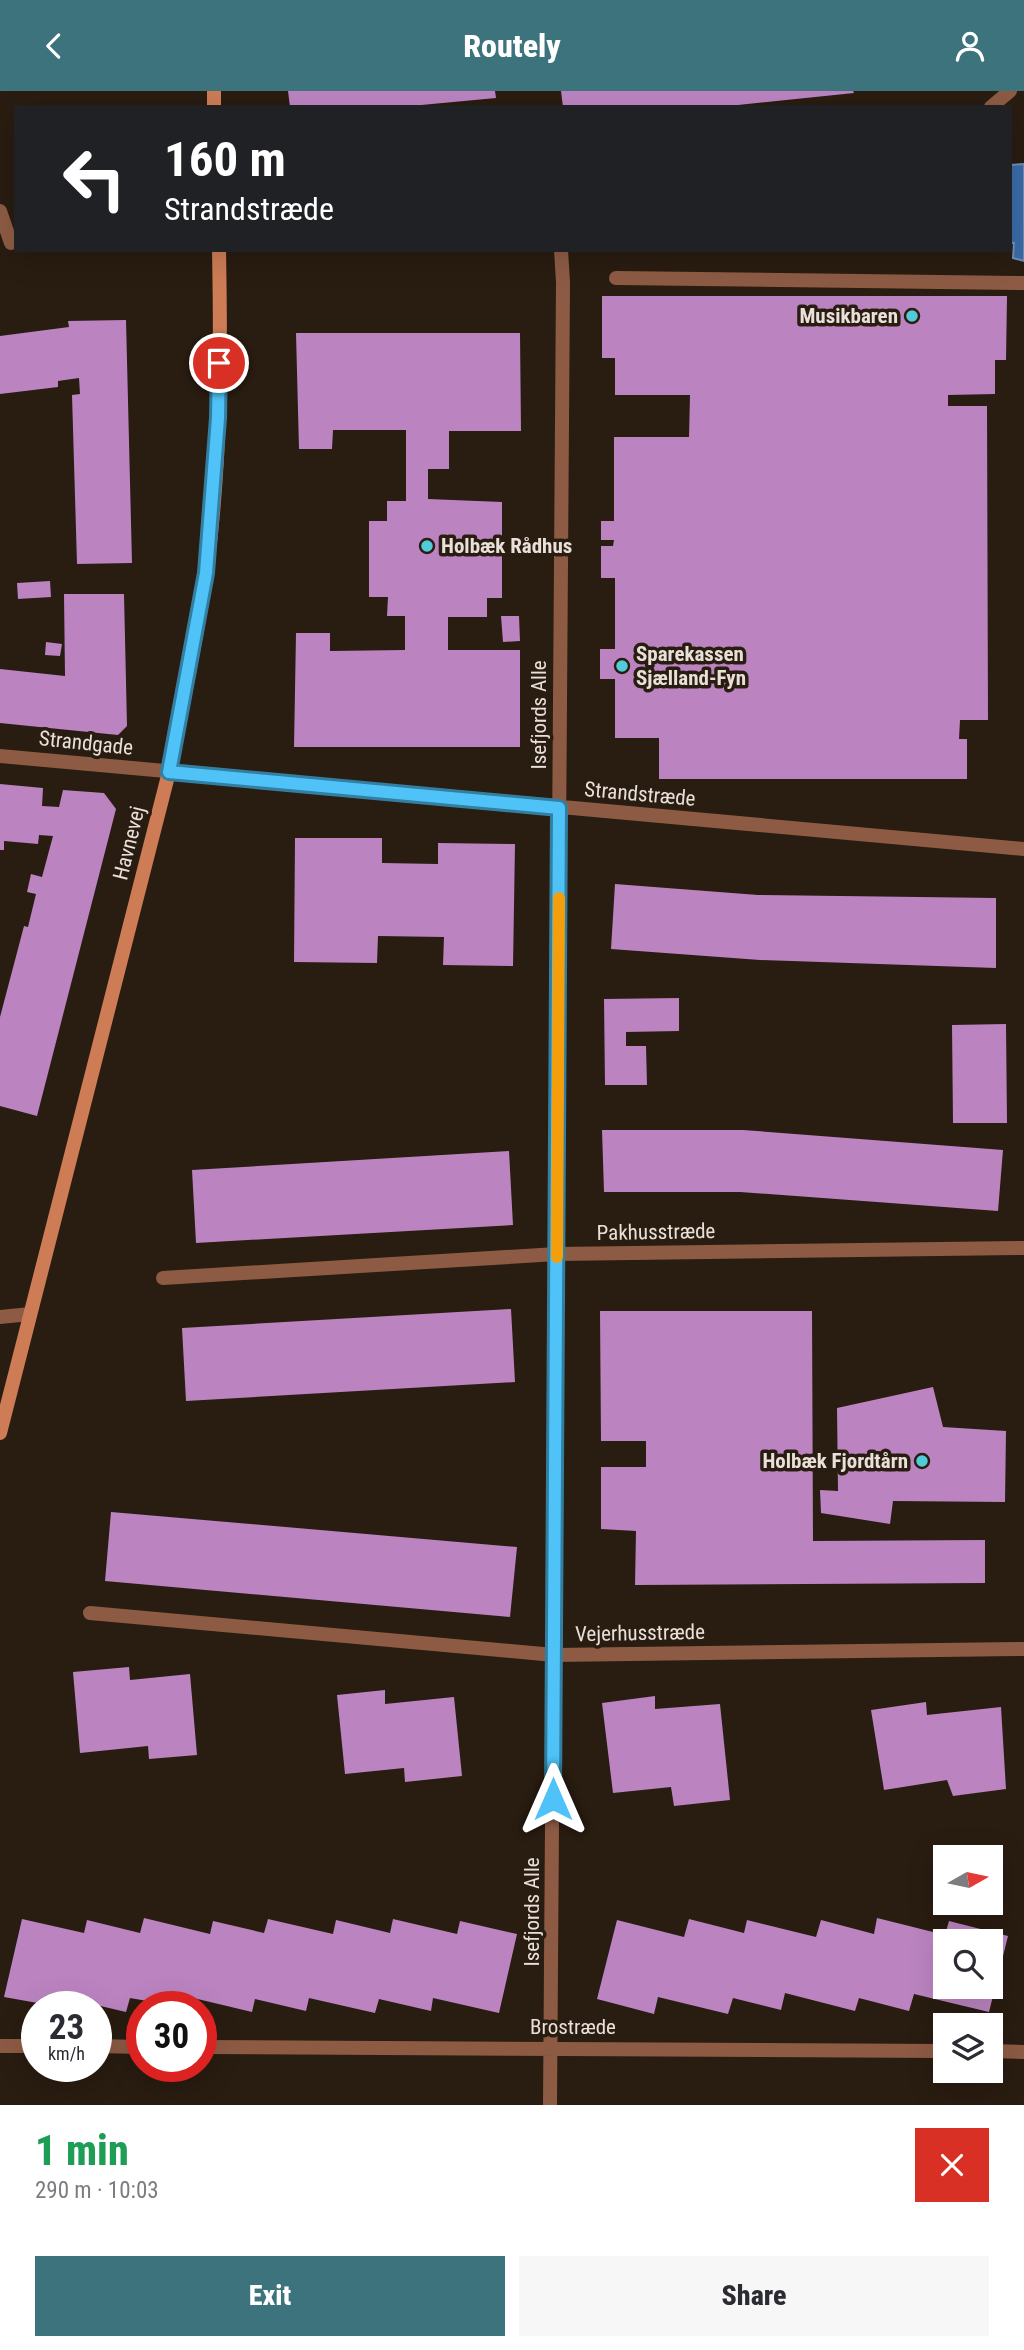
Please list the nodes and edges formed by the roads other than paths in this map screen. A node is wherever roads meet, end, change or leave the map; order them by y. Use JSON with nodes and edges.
{"nodes":[{"id":1,"x":1010,"y":91,"type":"edge"},
{"id":2,"x":993,"y":105,"type":"edge"},
{"id":3,"x":0,"y":211,"type":"edge"},
{"id":4,"x":9,"y":243,"type":"edge"},
{"id":5,"x":219,"y":252,"type":"edge"},
{"id":6,"x":561,"y":252,"type":"edge"},
{"id":7,"x":616,"y":278,"type":"dead end"},
{"id":8,"x":1024,"y":283,"type":"edge"},
{"id":9,"x":0,"y":756,"type":"edge"},
{"id":10,"x":169,"y":772,"type":"junction"},
{"id":11,"x":559,"y":808,"type":"junction"},
{"id":12,"x":1024,"y":849,"type":"edge"},
{"id":13,"x":1024,"y":1248,"type":"edge"},
{"id":14,"x":557,"y":1254,"type":"junction"},
{"id":15,"x":163,"y":1278,"type":"dead end"},
{"id":16,"x":30,"y":1314,"type":"junction"},
{"id":17,"x":0,"y":1317,"type":"edge"},
{"id":18,"x":0,"y":1433,"type":"edge"},
{"id":19,"x":90,"y":1613,"type":"dead end"},
{"id":20,"x":1024,"y":1649,"type":"edge"},
{"id":21,"x":554,"y":1655,"type":"junction"},
{"id":22,"x":0,"y":2046,"type":"edge"},
{"id":23,"x":21,"y":2046,"type":"edge"},
{"id":24,"x":217,"y":2047,"type":"edge"},
{"id":25,"x":552,"y":2048,"type":"junction"},
{"id":26,"x":933,"y":2051,"type":"edge"},
{"id":27,"x":1003,"y":2051,"type":"edge"},
{"id":28,"x":1024,"y":2052,"type":"edge"},
{"id":29,"x":550,"y":2105,"type":"edge"}],
"edges":[{"from":1,"to":2,"type":"street"},
{"from":3,"to":4,"type":"street"},
{"from":5,"to":10,"type":"street","name":"Havnevej"},
{"from":6,"to":11,"type":"street","name":"Isefjords Alle"},
{"from":7,"to":8,"type":"street"},
{"from":9,"to":10,"type":"street","name":"Strandgade"},
{"from":10,"to":11,"type":"street","name":"Strandstræde"},
{"from":10,"to":16,"type":"street","name":"Havnevej"},
{"from":11,"to":12,"type":"street","name":"Strandstræde"},
{"from":11,"to":14,"type":"street","name":"Isefjords Alle"},
{"from":13,"to":14,"type":"street","name":"Pakhusstræde"},
{"from":14,"to":15,"type":"street","name":"Pakhusstræde"},
{"from":14,"to":21,"type":"street","name":"Isefjords Alle"},
{"from":16,"to":17,"type":"street"},
{"from":16,"to":18,"type":"street","name":"Havnevej"},
{"from":19,"to":21,"type":"street","name":"Vejerhusstræde"},
{"from":20,"to":21,"type":"street","name":"Vejerhusstræde"},
{"from":21,"to":25,"type":"street","name":"Isefjords Alle"},
{"from":22,"to":23,"type":"street"},
{"from":24,"to":25,"type":"street","name":"Brostræde"},
{"from":25,"to":26,"type":"street","name":"Brostræde"},
{"from":25,"to":29,"type":"street","name":"Isefjords Alle"},
{"from":27,"to":28,"type":"street"}]}
